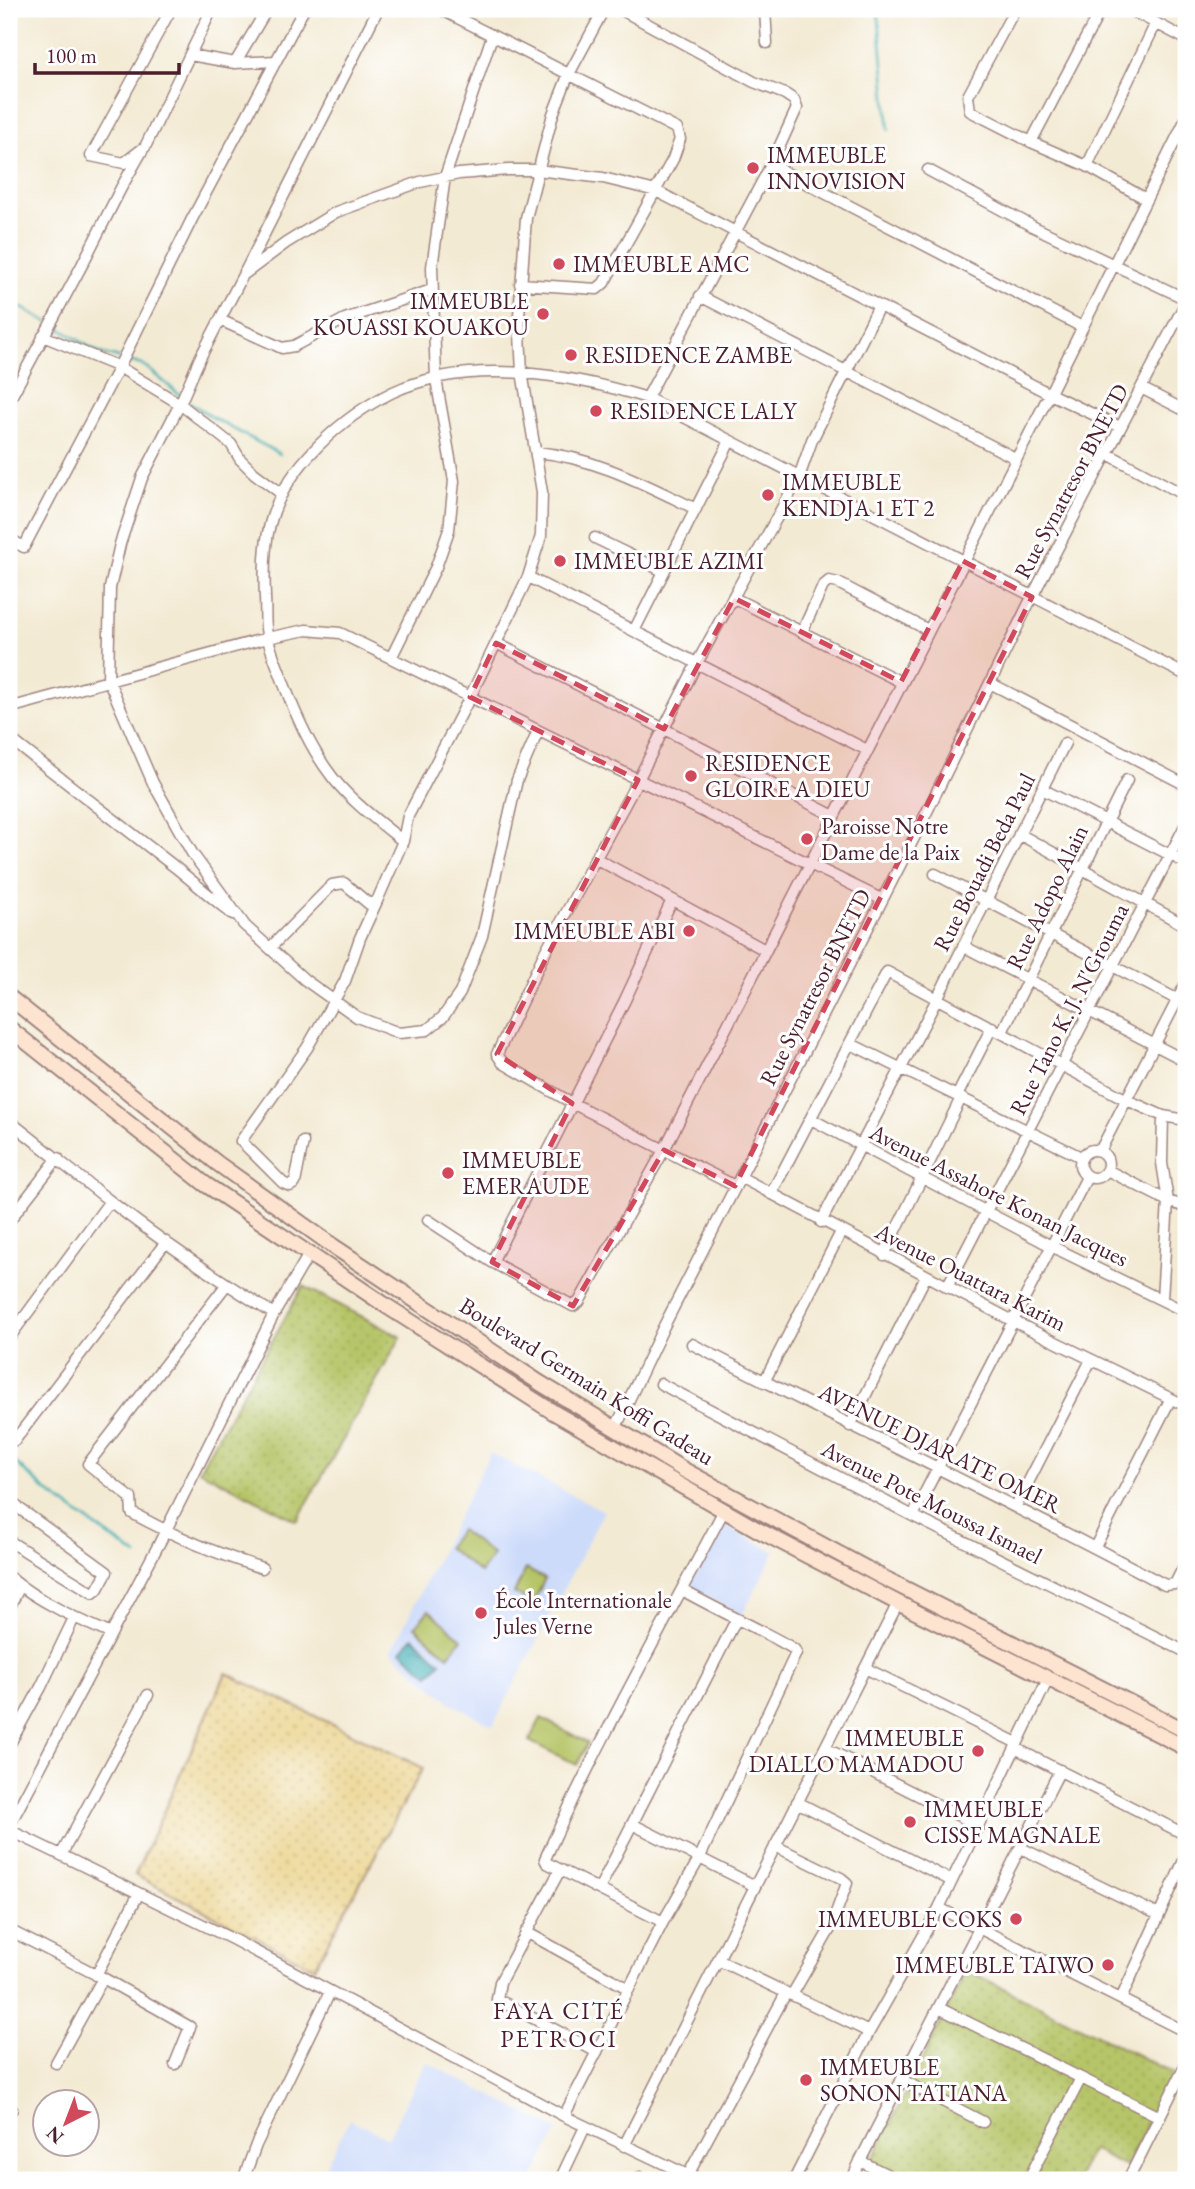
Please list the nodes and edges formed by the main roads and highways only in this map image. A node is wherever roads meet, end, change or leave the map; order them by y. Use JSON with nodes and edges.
{"nodes":[{"id":1,"x":9,"y":997,"type":"edge"},
{"id":2,"x":9,"y":1028,"type":"edge"},
{"id":3,"x":1186,"y":1731,"type":"edge"},
{"id":4,"x":1186,"y":1748,"type":"edge"}],
"edges":[{"from":1,"to":3,"type":"main road","name":"Boulevard Germain Koffi Gadeau"},
{"from":2,"to":4,"type":"main road","name":"Boulevard Germain Koffi Gadeau"}]}
